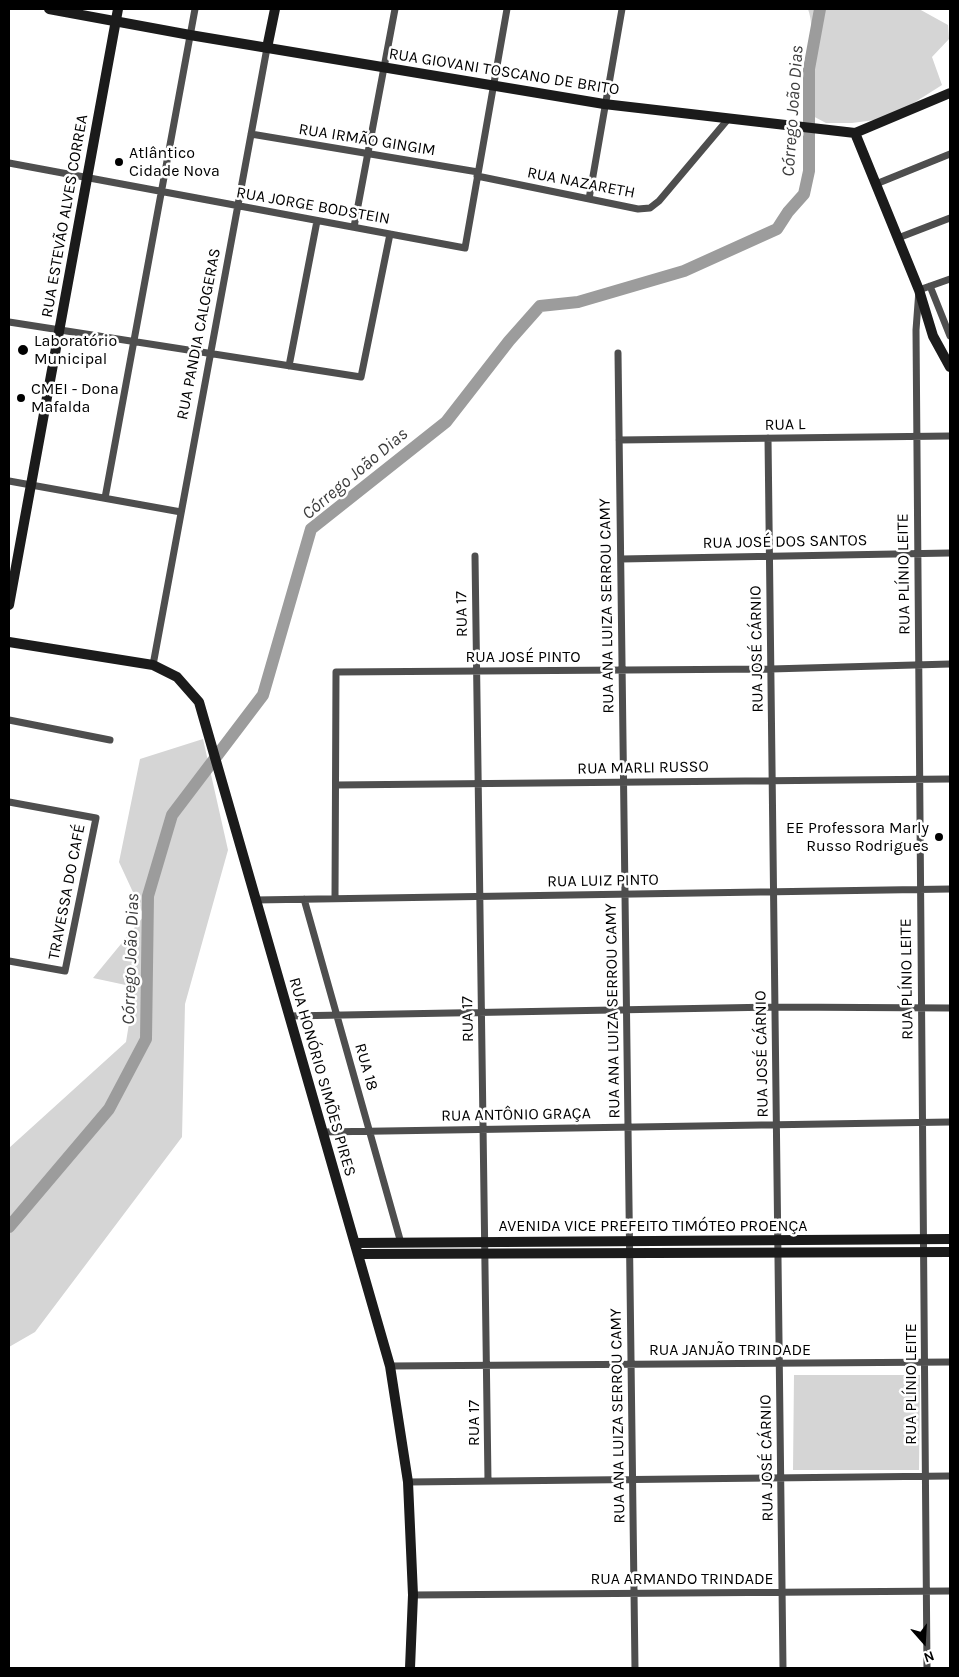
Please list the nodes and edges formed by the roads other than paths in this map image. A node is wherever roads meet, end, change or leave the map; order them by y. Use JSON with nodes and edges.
{"nodes":[{"id":1,"x":49,"y":9,"type":"edge"},
{"id":2,"x":118,"y":9,"type":"edge"},
{"id":3,"x":195,"y":9,"type":"edge"},
{"id":4,"x":275,"y":9,"type":"edge"},
{"id":5,"x":395,"y":9,"type":"edge"},
{"id":6,"x":507,"y":9,"type":"edge"},
{"id":7,"x":622,"y":9,"type":"edge"},
{"id":8,"x":116,"y":20,"type":"junction"},
{"id":9,"x":190,"y":35,"type":"junction"},
{"id":10,"x":268,"y":48,"type":"junction"},
{"id":11,"x":384,"y":68,"type":"junction"},
{"id":12,"x":493,"y":87,"type":"junction"},
{"id":13,"x":950,"y":93,"type":"edge"},
{"id":14,"x":604,"y":104,"type":"junction"},
{"id":15,"x":729,"y":118,"type":"junction"},
{"id":16,"x":855,"y":133,"type":"junction"},
{"id":17,"x":251,"y":134,"type":"junction"},
{"id":18,"x":368,"y":154,"type":"junction"},
{"id":19,"x":950,"y":154,"type":"edge"},
{"id":20,"x":9,"y":163,"type":"edge"},
{"id":21,"x":478,"y":174,"type":"junction"},
{"id":22,"x":87,"y":177,"type":"junction"},
{"id":23,"x":876,"y":184,"type":"junction"},
{"id":24,"x":161,"y":192,"type":"junction"},
{"id":25,"x":589,"y":199,"type":"junction"},
{"id":26,"x":238,"y":206,"type":"junction"},
{"id":27,"x":950,"y":218,"type":"edge"},
{"id":28,"x":317,"y":221,"type":"junction"},
{"id":29,"x":354,"y":227,"type":"junction"},
{"id":30,"x":390,"y":234,"type":"junction"},
{"id":31,"x":898,"y":238,"type":"junction"},
{"id":32,"x":950,"y":279,"type":"edge"},
{"id":33,"x":930,"y":286,"type":"junction"},
{"id":34,"x":919,"y":290,"type":"junction"},
{"id":35,"x":9,"y":322,"type":"edge"},
{"id":36,"x":59,"y":332,"type":"junction"},
{"id":37,"x":950,"y":336,"type":"edge"},
{"id":38,"x":134,"y":343,"type":"junction"},
{"id":39,"x":618,"y":353,"type":"dead end"},
{"id":40,"x":211,"y":354,"type":"junction"},
{"id":41,"x":289,"y":366,"type":"junction"},
{"id":42,"x":950,"y":367,"type":"edge"},
{"id":43,"x":950,"y":436,"type":"edge"},
{"id":44,"x":916,"y":437,"type":"junction"},
{"id":45,"x":768,"y":438,"type":"junction"},
{"id":46,"x":619,"y":440,"type":"junction"},
{"id":47,"x":9,"y":481,"type":"edge"},
{"id":48,"x":31,"y":485,"type":"junction"},
{"id":49,"x":105,"y":498,"type":"junction"},
{"id":50,"x":181,"y":512,"type":"junction"},
{"id":51,"x":950,"y":553,"type":"edge"},
{"id":52,"x":917,"y":554,"type":"junction"},
{"id":53,"x":475,"y":556,"type":"dead end"},
{"id":54,"x":769,"y":556,"type":"junction"},
{"id":55,"x":621,"y":559,"type":"junction"},
{"id":56,"x":9,"y":605,"type":"edge"},
{"id":57,"x":9,"y":642,"type":"edge"},
{"id":58,"x":918,"y":664,"type":"junction"},
{"id":59,"x":950,"y":664,"type":"edge"},
{"id":60,"x":153,"y":665,"type":"junction"},
{"id":61,"x":771,"y":669,"type":"junction"},
{"id":62,"x":622,"y":670,"type":"junction"},
{"id":63,"x":477,"y":671,"type":"junction"},
{"id":64,"x":9,"y":720,"type":"edge"},
{"id":65,"x":110,"y":740,"type":"dead end"},
{"id":66,"x":950,"y":778,"type":"edge"},
{"id":67,"x":919,"y":779,"type":"junction"},
{"id":68,"x":772,"y":780,"type":"junction"},
{"id":69,"x":624,"y":782,"type":"junction"},
{"id":70,"x":478,"y":783,"type":"junction"},
{"id":71,"x":336,"y":784,"type":"junction"},
{"id":72,"x":9,"y":802,"type":"edge"},
{"id":73,"x":950,"y":889,"type":"edge"},
{"id":74,"x":920,"y":890,"type":"junction"},
{"id":75,"x":774,"y":892,"type":"junction"},
{"id":76,"x":625,"y":894,"type":"junction"},
{"id":77,"x":480,"y":896,"type":"junction"},
{"id":78,"x":335,"y":898,"type":"junction"},
{"id":79,"x":304,"y":899,"type":"junction"},
{"id":80,"x":256,"y":900,"type":"junction"},
{"id":81,"x":9,"y":961,"type":"edge"},
{"id":82,"x":775,"y":1007,"type":"junction"},
{"id":83,"x":921,"y":1008,"type":"junction"},
{"id":84,"x":950,"y":1008,"type":"edge"},
{"id":85,"x":626,"y":1010,"type":"junction"},
{"id":86,"x":482,"y":1013,"type":"junction"},
{"id":87,"x":289,"y":1016,"type":"junction"},
{"id":88,"x":337,"y":1016,"type":"junction"},
{"id":89,"x":922,"y":1122,"type":"junction"},
{"id":90,"x":950,"y":1122,"type":"edge"},
{"id":91,"x":776,"y":1125,"type":"junction"},
{"id":92,"x":628,"y":1127,"type":"junction"},
{"id":93,"x":484,"y":1129,"type":"junction"},
{"id":94,"x":369,"y":1131,"type":"junction"},
{"id":95,"x":322,"y":1132,"type":"junction"},
{"id":96,"x":923,"y":1239,"type":"junction"},
{"id":97,"x":950,"y":1239,"type":"edge"},
{"id":98,"x":778,"y":1240,"type":"junction"},
{"id":99,"x":486,"y":1242,"type":"junction"},
{"id":100,"x":629,"y":1242,"type":"junction"},
{"id":101,"x":355,"y":1243,"type":"junction"},
{"id":102,"x":401,"y":1243,"type":"junction"},
{"id":103,"x":923,"y":1252,"type":"junction"},
{"id":104,"x":950,"y":1252,"type":"edge"},
{"id":105,"x":630,"y":1253,"type":"junction"},
{"id":106,"x":778,"y":1253,"type":"junction"},
{"id":107,"x":358,"y":1254,"type":"junction"},
{"id":108,"x":486,"y":1254,"type":"junction"},
{"id":109,"x":924,"y":1362,"type":"junction"},
{"id":110,"x":950,"y":1362,"type":"edge"},
{"id":111,"x":780,"y":1363,"type":"junction"},
{"id":112,"x":631,"y":1364,"type":"junction"},
{"id":113,"x":488,"y":1365,"type":"junction"},
{"id":114,"x":390,"y":1366,"type":"junction"},
{"id":115,"x":925,"y":1476,"type":"junction"},
{"id":116,"x":950,"y":1476,"type":"edge"},
{"id":117,"x":781,"y":1478,"type":"junction"},
{"id":118,"x":632,"y":1480,"type":"junction"},
{"id":119,"x":488,"y":1481,"type":"junction"},
{"id":120,"x":408,"y":1482,"type":"junction"},
{"id":121,"x":950,"y":1590,"type":"edge"},
{"id":122,"x":926,"y":1591,"type":"junction"},
{"id":123,"x":782,"y":1592,"type":"junction"},
{"id":124,"x":634,"y":1593,"type":"junction"},
{"id":125,"x":413,"y":1594,"type":"junction"},
{"id":126,"x":410,"y":1668,"type":"edge"},
{"id":127,"x":635,"y":1668,"type":"edge"},
{"id":128,"x":783,"y":1668,"type":"edge"},
{"id":129,"x":927,"y":1668,"type":"edge"}],
"edges":[{"from":1,"to":8,"type":"main road","name":"RUA GIOVANI TOSCANO DE BRITO"},
{"from":2,"to":8,"type":"main road","name":"RUA ESTEVÃO ALVES CORREA"},
{"from":3,"to":9,"type":"street"},
{"from":4,"to":10,"type":"main road","name":"RUA PANDIA CALOGERAS"},
{"from":5,"to":11,"type":"street"},
{"from":6,"to":12,"type":"street"},
{"from":7,"to":14,"type":"street"},
{"from":8,"to":9,"type":"main road","name":"RUA GIOVANI TOSCANO DE BRITO"},
{"from":8,"to":22,"type":"main road","name":"RUA ESTEVÃO ALVES CORREA"},
{"from":9,"to":10,"type":"main road","name":"RUA GIOVANI TOSCANO DE BRITO"},
{"from":9,"to":24,"type":"street"},
{"from":10,"to":11,"type":"main road","name":"RUA GIOVANI TOSCANO DE BRITO"},
{"from":10,"to":17,"type":"street","name":"RUA PANDIA CALOGERAS"},
{"from":11,"to":12,"type":"main road","name":"RUA GIOVANI TOSCANO DE BRITO"},
{"from":11,"to":18,"type":"street"},
{"from":12,"to":14,"type":"main road","name":"RUA GIOVANI TOSCANO DE BRITO"},
{"from":12,"to":21,"type":"street"},
{"from":13,"to":16,"type":"main road","name":"RUA GIOVANI TOSCANO DE BRITO"},
{"from":14,"to":15,"type":"main road","name":"RUA GIOVANI TOSCANO DE BRITO"},
{"from":14,"to":25,"type":"street"},
{"from":15,"to":16,"type":"main road","name":"RUA GIOVANI TOSCANO DE BRITO"},
{"from":15,"to":25,"type":"street","name":"RUA NAZARETH"},
{"from":16,"to":23,"type":"main road"},
{"from":17,"to":18,"type":"street","name":"RUA IRMÃO GINGIM"},
{"from":17,"to":26,"type":"street","name":"RUA PANDIA CALOGERAS"},
{"from":18,"to":21,"type":"street","name":"RUA IRMÃO GINGIM"},
{"from":18,"to":29,"type":"street"},
{"from":19,"to":23,"type":"street"},
{"from":20,"to":22,"type":"street","name":"RUA JORGE BODSTEIN"},
{"from":21,"to":25,"type":"street","name":"RUA NAZARETH"},
{"from":21,"to":30,"type":"street","name":"RUA JORGE BODSTEIN"},
{"from":22,"to":24,"type":"street","name":"RUA JORGE BODSTEIN"},
{"from":22,"to":36,"type":"main road","name":"RUA ESTEVÃO ALVES CORREA"},
{"from":23,"to":31,"type":"main road"},
{"from":24,"to":26,"type":"street","name":"RUA JORGE BODSTEIN"},
{"from":24,"to":38,"type":"street"},
{"from":26,"to":28,"type":"street","name":"RUA JORGE BODSTEIN"},
{"from":26,"to":40,"type":"street","name":"RUA PANDIA CALOGERAS"},
{"from":27,"to":31,"type":"street"},
{"from":28,"to":29,"type":"street","name":"RUA JORGE BODSTEIN"},
{"from":28,"to":41,"type":"street"},
{"from":29,"to":30,"type":"street","name":"RUA JORGE BODSTEIN"},
{"from":30,"to":41,"type":"street"},
{"from":31,"to":34,"type":"main road"},
{"from":32,"to":33,"type":"street"},
{"from":33,"to":34,"type":"street"},
{"from":33,"to":37,"type":"street"},
{"from":34,"to":42,"type":"main road"},
{"from":34,"to":44,"type":"street","name":"RUA PLÍNIO LEITE"},
{"from":35,"to":36,"type":"street"},
{"from":36,"to":38,"type":"street"},
{"from":36,"to":48,"type":"main road","name":"RUA ESTEVÃO ALVES CORREA"},
{"from":38,"to":40,"type":"street"},
{"from":38,"to":49,"type":"street"},
{"from":39,"to":46,"type":"street","name":"RUA ANA LUIZA SERROU CAMY"},
{"from":40,"to":41,"type":"street"},
{"from":40,"to":50,"type":"street","name":"RUA PANDIA CALOGERAS"},
{"from":43,"to":44,"type":"street","name":"RUA L"},
{"from":44,"to":45,"type":"street","name":"RUA L"},
{"from":44,"to":52,"type":"street","name":"RUA PLÍNIO LEITE"},
{"from":45,"to":46,"type":"street","name":"RUA L"},
{"from":45,"to":54,"type":"street","name":"RUA JOSÉ CÁRNIO"},
{"from":46,"to":55,"type":"street","name":"RUA ANA LUIZA SERROU CAMY"},
{"from":47,"to":48,"type":"street"},
{"from":48,"to":49,"type":"street"},
{"from":48,"to":56,"type":"main road","name":"RUA ESTEVÃO ALVES CORREA"},
{"from":49,"to":50,"type":"street"},
{"from":50,"to":60,"type":"street","name":"RUA PANDIA CALOGERAS"},
{"from":51,"to":52,"type":"street","name":"RUA JOSÉ DOS SANTOS"},
{"from":52,"to":54,"type":"street","name":"RUA JOSÉ DOS SANTOS"},
{"from":52,"to":58,"type":"street","name":"RUA PLÍNIO LEITE"},
{"from":53,"to":63,"type":"street","name":"RUA 17"},
{"from":54,"to":55,"type":"street","name":"RUA JOSÉ DOS SANTOS"},
{"from":54,"to":61,"type":"street","name":"RUA JOSÉ CÁRNIO"},
{"from":55,"to":62,"type":"street","name":"RUA ANA LUIZA SERROU CAMY"},
{"from":57,"to":60,"type":"main road","name":"RUA HONÓRIO SIMÕES PIRES"},
{"from":58,"to":59,"type":"street","name":"RUA JOSÉ PINTO"},
{"from":58,"to":61,"type":"street","name":"RUA JOSÉ PINTO"},
{"from":58,"to":67,"type":"street","name":"RUA PLÍNIO LEITE"},
{"from":60,"to":80,"type":"main road","name":"RUA HONÓRIO SIMÕES PIRES"},
{"from":61,"to":62,"type":"street","name":"RUA JOSÉ PINTO"},
{"from":61,"to":68,"type":"street","name":"RUA JOSÉ CÁRNIO"},
{"from":62,"to":63,"type":"street","name":"RUA JOSÉ PINTO"},
{"from":62,"to":69,"type":"street","name":"RUA ANA LUIZA SERROU CAMY"},
{"from":63,"to":70,"type":"street","name":"RUA 17"},
{"from":63,"to":71,"type":"street","name":"RUA JOSÉ PINTO"},
{"from":64,"to":65,"type":"street"},
{"from":66,"to":67,"type":"street","name":"RUA MARLI RUSSO"},
{"from":67,"to":68,"type":"street","name":"RUA MARLI RUSSO"},
{"from":67,"to":74,"type":"street","name":"RUA PLÍNIO LEITE"},
{"from":68,"to":69,"type":"street","name":"RUA MARLI RUSSO"},
{"from":68,"to":75,"type":"street","name":"RUA JOSÉ CÁRNIO"},
{"from":69,"to":70,"type":"street","name":"RUA MARLI RUSSO"},
{"from":69,"to":76,"type":"street","name":"RUA ANA LUIZA SERROU CAMY"},
{"from":70,"to":71,"type":"street","name":"RUA MARLI RUSSO"},
{"from":70,"to":77,"type":"street","name":"RUA 17"},
{"from":71,"to":78,"type":"street"},
{"from":72,"to":81,"type":"street","name":"TRAVESSA DO CAFÉ"},
{"from":73,"to":74,"type":"street","name":"RUA LUIZ PINTO"},
{"from":74,"to":75,"type":"street","name":"RUA LUIZ PINTO"},
{"from":74,"to":83,"type":"street","name":"RUA PLÍNIO LEITE"},
{"from":75,"to":76,"type":"street","name":"RUA LUIZ PINTO"},
{"from":75,"to":82,"type":"street","name":"RUA JOSÉ CÁRNIO"},
{"from":76,"to":77,"type":"street","name":"RUA LUIZ PINTO"},
{"from":76,"to":85,"type":"street","name":"RUA ANA LUIZA SERROU CAMY"},
{"from":77,"to":78,"type":"street","name":"RUA LUIZ PINTO"},
{"from":77,"to":86,"type":"street","name":"RUA 17"},
{"from":78,"to":79,"type":"street","name":"RUA LUIZ PINTO"},
{"from":79,"to":80,"type":"street","name":"RUA LUIZ PINTO"},
{"from":79,"to":88,"type":"street","name":"RUA 18"},
{"from":80,"to":87,"type":"main road","name":"RUA HONÓRIO SIMÕES PIRES"},
{"from":82,"to":83,"type":"street"},
{"from":82,"to":85,"type":"street"},
{"from":82,"to":91,"type":"street","name":"RUA JOSÉ CÁRNIO"},
{"from":83,"to":84,"type":"street"},
{"from":83,"to":89,"type":"street","name":"RUA PLÍNIO LEITE"},
{"from":85,"to":86,"type":"street"},
{"from":85,"to":92,"type":"street","name":"RUA ANA LUIZA SERROU CAMY"},
{"from":86,"to":88,"type":"street"},
{"from":86,"to":93,"type":"street","name":"RUA 17"},
{"from":87,"to":88,"type":"street"},
{"from":87,"to":95,"type":"main road","name":"RUA HONÓRIO SIMÕES PIRES"},
{"from":88,"to":94,"type":"street","name":"RUA 18"},
{"from":89,"to":90,"type":"street","name":"RUA ANTÔNIO GRAÇA"},
{"from":89,"to":91,"type":"street","name":"RUA ANTÔNIO GRAÇA"},
{"from":89,"to":96,"type":"street","name":"RUA PLÍNIO LEITE"},
{"from":91,"to":92,"type":"street","name":"RUA ANTÔNIO GRAÇA"},
{"from":91,"to":98,"type":"street","name":"RUA JOSÉ CÁRNIO"},
{"from":92,"to":93,"type":"street","name":"RUA ANTÔNIO GRAÇA"},
{"from":92,"to":100,"type":"street","name":"RUA ANA LUIZA SERROU CAMY"},
{"from":93,"to":94,"type":"street","name":"RUA ANTÔNIO GRAÇA"},
{"from":93,"to":99,"type":"street","name":"RUA 17"},
{"from":94,"to":95,"type":"street","name":"RUA ANTÔNIO GRAÇA"},
{"from":94,"to":102,"type":"street","name":"RUA 18"},
{"from":95,"to":101,"type":"main road","name":"RUA HONÓRIO SIMÕES PIRES"},
{"from":96,"to":97,"type":"main road","name":"AVENIDA VICE PREFEITO TIMÓTEO PROENÇA"},
{"from":96,"to":98,"type":"main road","name":"AVENIDA VICE PREFEITO TIMÓTEO PROENÇA"},
{"from":96,"to":103,"type":"street","name":"RUA PLÍNIO LEITE"},
{"from":98,"to":100,"type":"main road","name":"AVENIDA VICE PREFEITO TIMÓTEO PROENÇA"},
{"from":98,"to":106,"type":"street","name":"RUA JOSÉ CÁRNIO"},
{"from":99,"to":100,"type":"main road","name":"AVENIDA VICE PREFEITO TIMÓTEO PROENÇA"},
{"from":99,"to":102,"type":"main road","name":"AVENIDA VICE PREFEITO TIMÓTEO PROENÇA"},
{"from":99,"to":108,"type":"street","name":"RUA 17"},
{"from":100,"to":105,"type":"street","name":"RUA ANA LUIZA SERROU CAMY"},
{"from":101,"to":102,"type":"main road","name":"AVENIDA VICE PREFEITO TIMÓTEO PROENÇA"},
{"from":101,"to":107,"type":"main road","name":"RUA HONÓRIO SIMÕES PIRES"},
{"from":103,"to":104,"type":"main road","name":"AVENIDA VICE PREFEITO TIMÓTEO PROENÇA"},
{"from":103,"to":106,"type":"main road","name":"AVENIDA VICE PREFEITO TIMÓTEO PROENÇA"},
{"from":103,"to":109,"type":"street","name":"RUA PLÍNIO LEITE"},
{"from":105,"to":106,"type":"main road","name":"AVENIDA VICE PREFEITO TIMÓTEO PROENÇA"},
{"from":105,"to":108,"type":"main road","name":"AVENIDA VICE PREFEITO TIMÓTEO PROENÇA"},
{"from":105,"to":112,"type":"street","name":"RUA ANA LUIZA SERROU CAMY"},
{"from":106,"to":111,"type":"street","name":"RUA JOSÉ CÁRNIO"},
{"from":107,"to":108,"type":"main road","name":"AVENIDA VICE PREFEITO TIMÓTEO PROENÇA"},
{"from":107,"to":114,"type":"main road","name":"RUA HONÓRIO SIMÕES PIRES"},
{"from":108,"to":113,"type":"street","name":"RUA 17"},
{"from":109,"to":110,"type":"street","name":"RUA JANJÃO TRINDADE"},
{"from":109,"to":111,"type":"street","name":"RUA JANJÃO TRINDADE"},
{"from":109,"to":115,"type":"street","name":"RUA PLÍNIO LEITE"},
{"from":111,"to":112,"type":"street","name":"RUA JANJÃO TRINDADE"},
{"from":111,"to":117,"type":"street","name":"RUA JOSÉ CÁRNIO"},
{"from":112,"to":113,"type":"street","name":"RUA JANJÃO TRINDADE"},
{"from":112,"to":118,"type":"street","name":"RUA ANA LUIZA SERROU CAMY"},
{"from":113,"to":114,"type":"street","name":"RUA JANJÃO TRINDADE"},
{"from":113,"to":119,"type":"street","name":"RUA 17"},
{"from":114,"to":120,"type":"main road","name":"RUA HONÓRIO SIMÕES PIRES"},
{"from":115,"to":116,"type":"street"},
{"from":115,"to":117,"type":"street"},
{"from":115,"to":122,"type":"street","name":"RUA PLÍNIO LEITE"},
{"from":117,"to":118,"type":"street"},
{"from":117,"to":123,"type":"street","name":"RUA JOSÉ CÁRNIO"},
{"from":118,"to":119,"type":"street"},
{"from":118,"to":124,"type":"street","name":"RUA ANA LUIZA SERROU CAMY"},
{"from":119,"to":120,"type":"street"},
{"from":120,"to":125,"type":"main road","name":"RUA HONÓRIO SIMÕES PIRES"},
{"from":121,"to":122,"type":"street","name":"RUA ARMANDO TRINDADE"},
{"from":122,"to":123,"type":"street","name":"RUA ARMANDO TRINDADE"},
{"from":122,"to":129,"type":"street","name":"RUA PLÍNIO LEITE"},
{"from":123,"to":124,"type":"street","name":"RUA ARMANDO TRINDADE"},
{"from":123,"to":128,"type":"street","name":"RUA JOSÉ CÁRNIO"},
{"from":124,"to":125,"type":"street","name":"RUA ARMANDO TRINDADE"},
{"from":124,"to":127,"type":"street","name":"RUA ANA LUIZA SERROU CAMY"},
{"from":125,"to":126,"type":"main road","name":"RUA HONÓRIO SIMÕES PIRES"}]}
